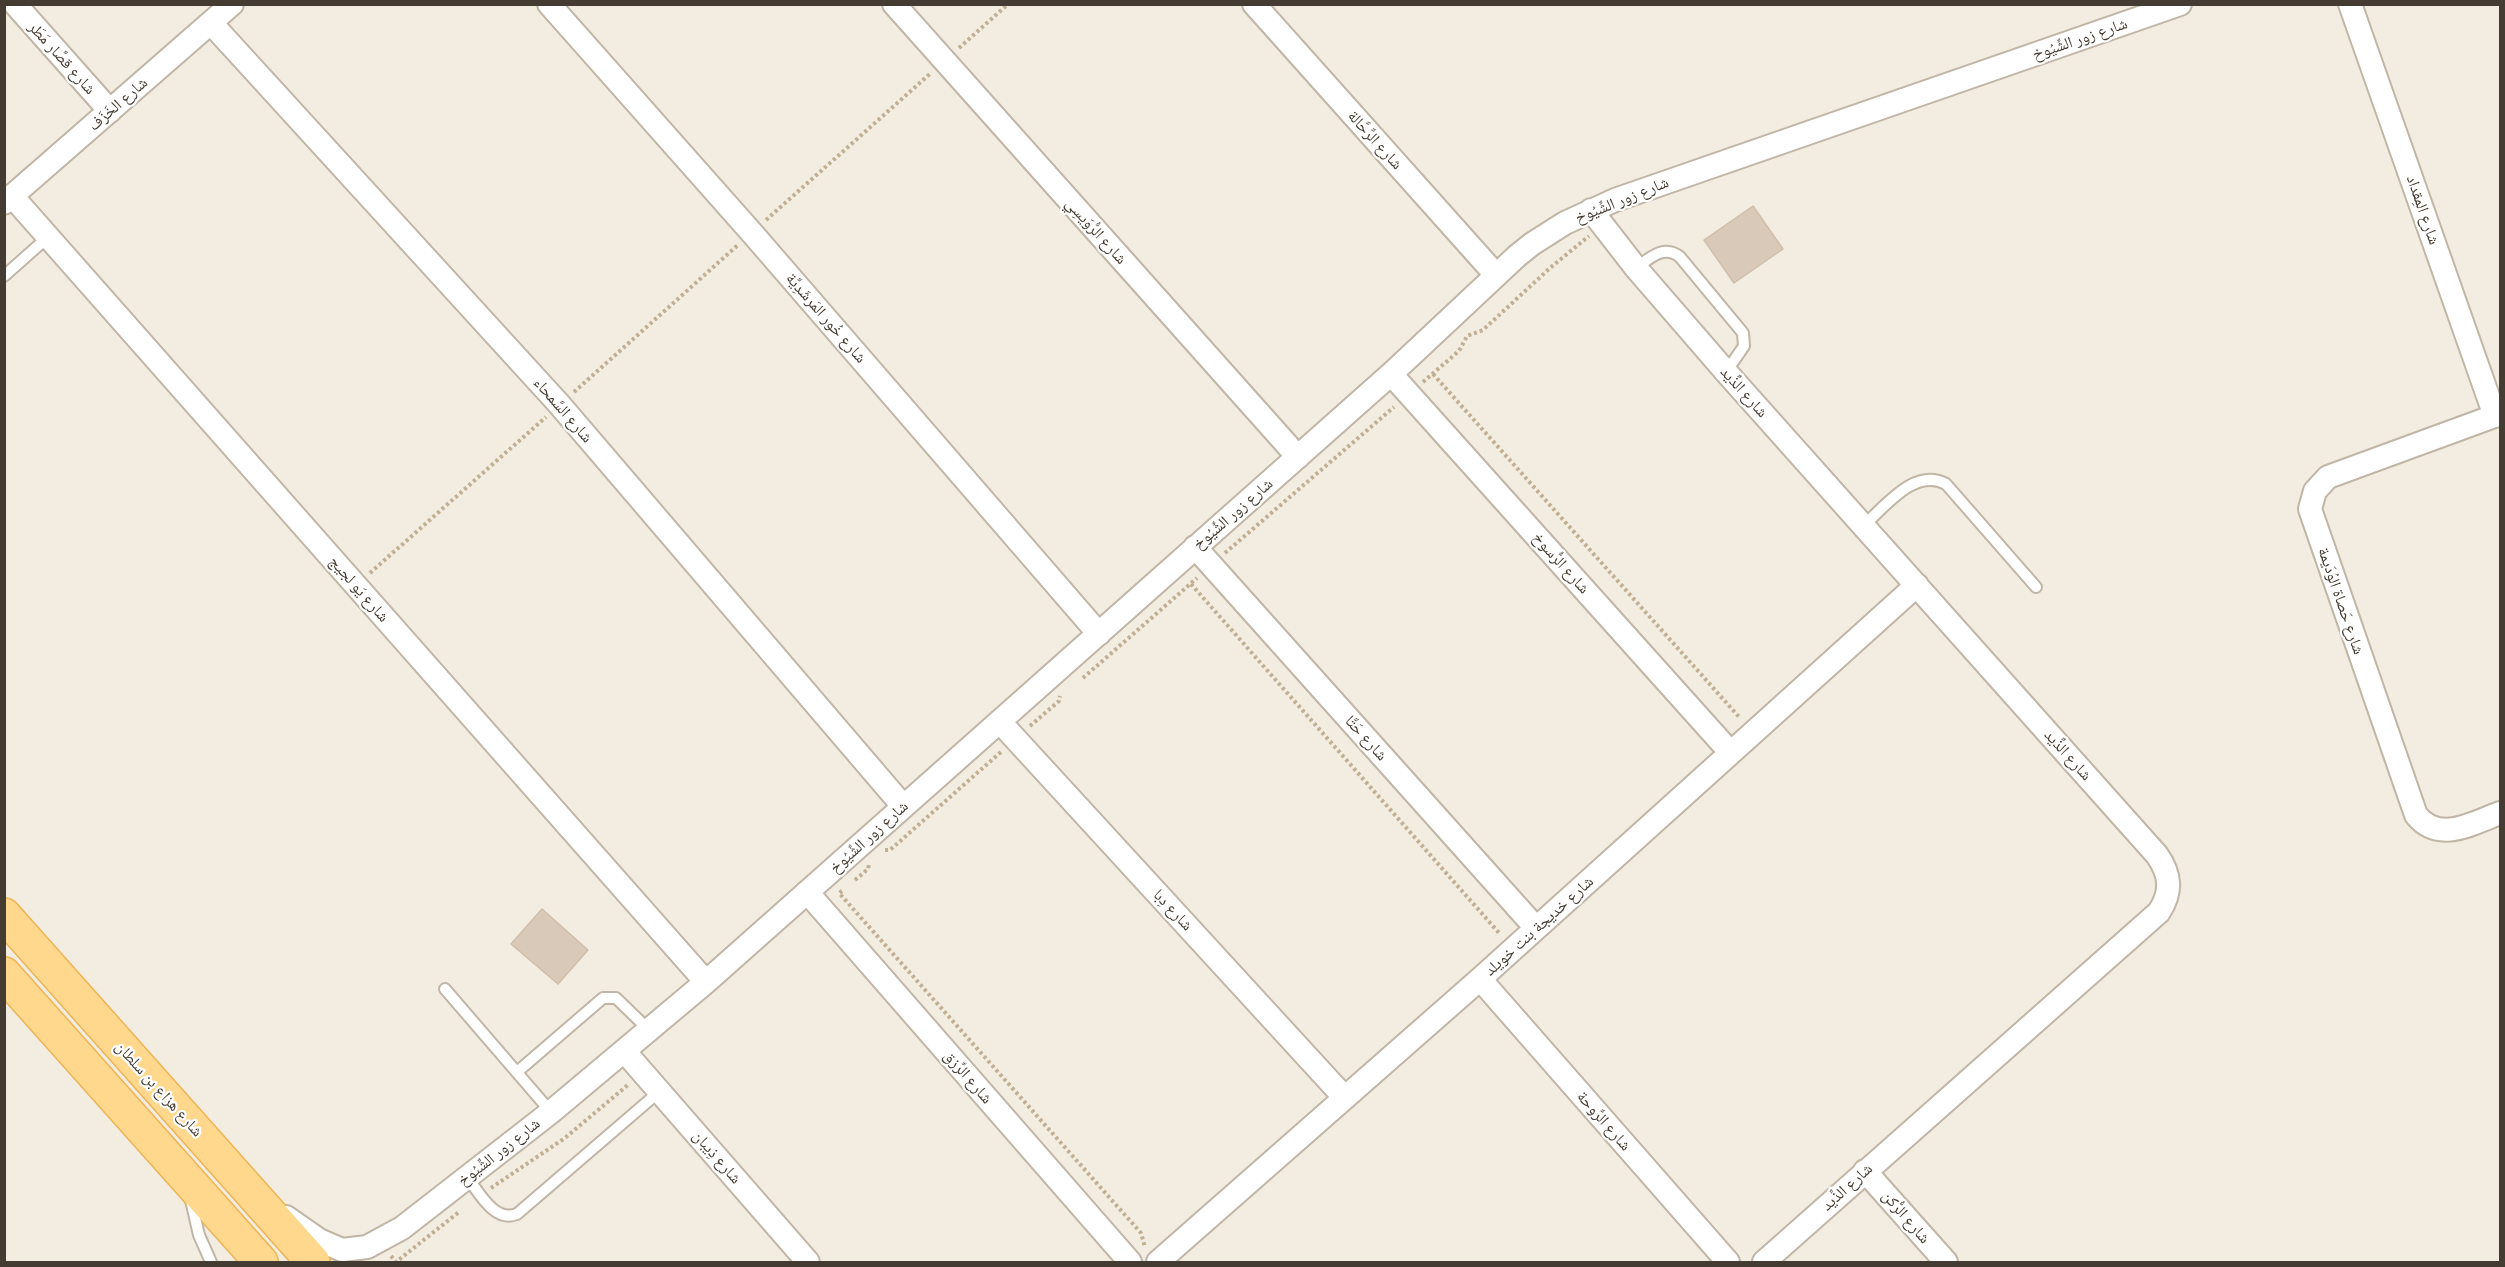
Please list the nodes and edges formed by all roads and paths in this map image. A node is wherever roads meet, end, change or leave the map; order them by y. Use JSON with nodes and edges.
{"nodes":[{"id":1,"x":15,"y":4,"type":"edge"},
{"id":2,"x":232,"y":4,"type":"edge"},
{"id":3,"x":549,"y":4,"type":"edge"},
{"id":4,"x":894,"y":4,"type":"edge"},
{"id":5,"x":1008,"y":4,"type":"edge"},
{"id":6,"x":1254,"y":4,"type":"edge"},
{"id":7,"x":2180,"y":4,"type":"edge"},
{"id":8,"x":2350,"y":4,"type":"edge"},
{"id":9,"x":212,"y":23,"type":"junction"},
{"id":10,"x":945,"y":61,"type":"junction"},
{"id":11,"x":110,"y":111,"type":"junction"},
{"id":12,"x":8,"y":200,"type":"edge"},
{"id":13,"x":1597,"y":218,"type":"junction"},
{"id":14,"x":752,"y":233,"type":"junction"},
{"id":15,"x":48,"y":237,"type":"junction"},
{"id":16,"x":1636,"y":268,"type":"junction"},
{"id":17,"x":1496,"y":275,"type":"junction"},
{"id":18,"x":4,"y":276,"type":"edge"},
{"id":19,"x":1726,"y":372,"type":"junction"},
{"id":20,"x":1392,"y":374,"type":"junction"},
{"id":21,"x":1432,"y":374,"type":"junction"},
{"id":22,"x":1410,"y":394,"type":"junction"},
{"id":23,"x":560,"y":404,"type":"junction"},
{"id":24,"x":2498,"y":415,"type":"edge"},
{"id":25,"x":1298,"y":457,"type":"junction"},
{"id":26,"x":1864,"y":525,"type":"junction"},
{"id":27,"x":1195,"y":547,"type":"junction"},
{"id":28,"x":1212,"y":565,"type":"junction"},
{"id":29,"x":1191,"y":584,"type":"junction"},
{"id":30,"x":1917,"y":585,"type":"junction"},
{"id":31,"x":356,"y":586,"type":"junction"},
{"id":32,"x":2036,"y":587,"type":"dead end"},
{"id":33,"x":1100,"y":634,"type":"junction"},
{"id":34,"x":1082,"y":679,"type":"dead end"},
{"id":35,"x":1060,"y":693,"type":"dead end"},
{"id":36,"x":1000,"y":722,"type":"junction"},
{"id":37,"x":1753,"y":732,"type":"junction"},
{"id":38,"x":1016,"y":739,"type":"junction"},
{"id":39,"x":1730,"y":752,"type":"junction"},
{"id":40,"x":903,"y":806,"type":"junction"},
{"id":41,"x":2500,"y":813,"type":"edge"},
{"id":42,"x":881,"y":850,"type":"dead end"},
{"id":43,"x":870,"y":859,"type":"dead end"},
{"id":44,"x":854,"y":881,"type":"dead end"},
{"id":45,"x":846,"y":887,"type":"dead end"},
{"id":46,"x":807,"y":892,"type":"junction"},
{"id":47,"x":4,"y":915,"type":"edge"},
{"id":48,"x":1536,"y":928,"type":"junction"},
{"id":49,"x":1513,"y":949,"type":"junction"},
{"id":50,"x":4,"y":974,"type":"edge"},
{"id":51,"x":1480,"y":979,"type":"junction"},
{"id":52,"x":706,"y":982,"type":"junction"},
{"id":53,"x":445,"y":989,"type":"dead end"},
{"id":54,"x":649,"y":1031,"type":"junction"},
{"id":55,"x":625,"y":1052,"type":"junction"},
{"id":56,"x":642,"y":1071,"type":"junction"},
{"id":57,"x":517,"y":1072,"type":"junction"},
{"id":58,"x":660,"y":1091,"type":"junction"},
{"id":59,"x":1345,"y":1098,"type":"junction"},
{"id":60,"x":552,"y":1112,"type":"junction"},
{"id":61,"x":1866,"y":1171,"type":"junction"},
{"id":62,"x":467,"y":1176,"type":"junction"},
{"id":63,"x":189,"y":1181,"type":"junction"},
{"id":64,"x":244,"y":1185,"type":"junction"},
{"id":65,"x":481,"y":1195,"type":"junction"},
{"id":66,"x":402,"y":1228,"type":"junction"},
{"id":67,"x":380,"y":1256,"type":"edge"},
{"id":68,"x":1163,"y":1258,"type":"edge"},
{"id":69,"x":211,"y":1263,"type":"edge"},
{"id":70,"x":261,"y":1263,"type":"edge"},
{"id":71,"x":313,"y":1263,"type":"edge"},
{"id":72,"x":808,"y":1263,"type":"edge"},
{"id":73,"x":1130,"y":1263,"type":"edge"},
{"id":74,"x":1728,"y":1263,"type":"edge"},
{"id":75,"x":1764,"y":1263,"type":"edge"},
{"id":76,"x":1946,"y":1263,"type":"edge"}],
"edges":[{"from":1,"to":11,"type":"street","name":"شارع قصَّار مَطَر"},
{"from":2,"to":9,"type":"street","name":"شارع الخَزَف"},
{"from":3,"to":14,"type":"street","name":"شارع خُور المَرشَدِيَّة"},
{"from":4,"to":10,"type":"street","name":"شارع الرُّوَيسِي"},
{"from":5,"to":10,"type":"path"},
{"from":6,"to":17,"type":"street","name":"شارع الرَّحَّالة"},
{"from":7,"to":13,"type":"street","name":"شارع زور الشِّيُوخ"},
{"from":8,"to":24,"type":"street","name":"شارع المِقداد"},
{"from":9,"to":11,"type":"street","name":"شارع الخَزَف"},
{"from":9,"to":23,"type":"street","name":"شارع السَّمحاء"},
{"from":10,"to":14,"type":"path"},
{"from":10,"to":25,"type":"street","name":"شارع الرُّوَيسِي"},
{"from":11,"to":12,"type":"street","name":"شارع الخَزَف"},
{"from":12,"to":15,"type":"street","name":"شارع يَو لجيج"},
{"from":13,"to":16,"type":"street","name":"شارع الذِّيد"},
{"from":13,"to":17,"type":"street","name":"شارع زور الشِّيُوخ"},
{"from":13,"to":21,"type":"path"},
{"from":14,"to":23,"type":"path"},
{"from":14,"to":33,"type":"street","name":"شارع خُور المَرشَدِيَّة"},
{"from":15,"to":18,"type":"lane"},
{"from":15,"to":31,"type":"street","name":"شارع يَو لجيج"},
{"from":16,"to":19,"type":"street","name":"شارع الذِّيد"},
{"from":16,"to":19,"type":"lane"},
{"from":17,"to":20,"type":"street","name":"شارع زور الشِّيُوخ"},
{"from":19,"to":26,"type":"street","name":"شارع الذِّيد"},
{"from":20,"to":22,"type":"street","name":"شارع الرُّسوخ"},
{"from":20,"to":25,"type":"street","name":"شارع زور الشِّيُوخ"},
{"from":21,"to":22,"type":"path"},
{"from":21,"to":37,"type":"path"},
{"from":22,"to":28,"type":"path"},
{"from":22,"to":39,"type":"street","name":"شارع الرُّسوخ"},
{"from":23,"to":31,"type":"path"},
{"from":23,"to":40,"type":"street","name":"شارع السَّمحاء"},
{"from":24,"to":41,"type":"street","name":"شارع حَصاة الوُدَيمة"},
{"from":25,"to":27,"type":"street","name":"شارع زور الشِّيُوخ"},
{"from":26,"to":30,"type":"street","name":"شارع الذِّيد"},
{"from":26,"to":32,"type":"lane"},
{"from":27,"to":28,"type":"street","name":"شارع حَتَّا"},
{"from":27,"to":33,"type":"street","name":"شارع زور الشِّيُوخ"},
{"from":28,"to":29,"type":"path"},
{"from":28,"to":48,"type":"street","name":"شارع حَتَّا"},
{"from":29,"to":34,"type":"path"},
{"from":29,"to":49,"type":"path"},
{"from":30,"to":37,"type":"street","name":"شارع خديجة بنت خويلد"},
{"from":30,"to":61,"type":"street","name":"شارع الذِّيد"},
{"from":31,"to":52,"type":"street","name":"شارع يَو لجيج"},
{"from":33,"to":36,"type":"street","name":"شارع زور الشِّيُوخ"},
{"from":35,"to":38,"type":"path"},
{"from":36,"to":38,"type":"street","name":"شارع دِبا"},
{"from":36,"to":40,"type":"street","name":"شارع زور الشِّيُوخ"},
{"from":37,"to":39,"type":"street","name":"شارع خديجة بنت خويلد"},
{"from":38,"to":42,"type":"path"},
{"from":38,"to":59,"type":"street","name":"شارع دِبا"},
{"from":39,"to":48,"type":"street","name":"شارع خديجة بنت خويلد"},
{"from":40,"to":46,"type":"street","name":"شارع زور الشِّيُوخ"},
{"from":43,"to":44,"type":"path"},
{"from":45,"to":68,"type":"path"},
{"from":46,"to":52,"type":"street","name":"شارع زور الشِّيُوخ"},
{"from":46,"to":73,"type":"street","name":"شارع الرِّزق"},
{"from":47,"to":64,"type":"main road","name":"شارع هزاع بن سلطان"},
{"from":48,"to":49,"type":"street","name":"شارع خديجة بنت خويلد"},
{"from":49,"to":51,"type":"street","name":"شارع خديجة بنت خويلد"},
{"from":50,"to":63,"type":"main road"},
{"from":51,"to":59,"type":"street","name":"شارع خديجة بنت خويلد"},
{"from":51,"to":74,"type":"street","name":"شارع الرَّوحة"},
{"from":52,"to":54,"type":"street","name":"شارع زور الشِّيُوخ"},
{"from":53,"to":57,"type":"lane"},
{"from":54,"to":55,"type":"street","name":"شارع زور الشِّيُوخ"},
{"from":54,"to":57,"type":"lane"},
{"from":55,"to":56,"type":"street","name":"شارع ذِيبان"},
{"from":55,"to":60,"type":"street","name":"شارع زور الشِّيُوخ"},
{"from":56,"to":58,"type":"street","name":"شارع ذِيبان"},
{"from":56,"to":65,"type":"path"},
{"from":57,"to":60,"type":"lane"},
{"from":58,"to":65,"type":"lane"},
{"from":58,"to":72,"type":"street","name":"شارع ذِيبان"},
{"from":59,"to":68,"type":"street","name":"شارع خديجة بنت خويلد"},
{"from":60,"to":62,"type":"street","name":"شارع زور الشِّيُوخ"},
{"from":61,"to":75,"type":"street","name":"شارع الذِّيد"},
{"from":61,"to":76,"type":"street","name":"شارع الرُّكن"},
{"from":62,"to":65,"type":"lane"},
{"from":62,"to":66,"type":"street","name":"شارع زور الشِّيُوخ"},
{"from":63,"to":69,"type":"lane"},
{"from":63,"to":70,"type":"main road"},
{"from":64,"to":66,"type":"street","name":"شارع زور الشِّيُوخ"},
{"from":64,"to":71,"type":"main road","name":"شارع هزاع بن سلطان"},
{"from":65,"to":67,"type":"path"},
{"from":66,"to":67,"type":"street","name":"شارع زور الشِّيُوخ"}]}
